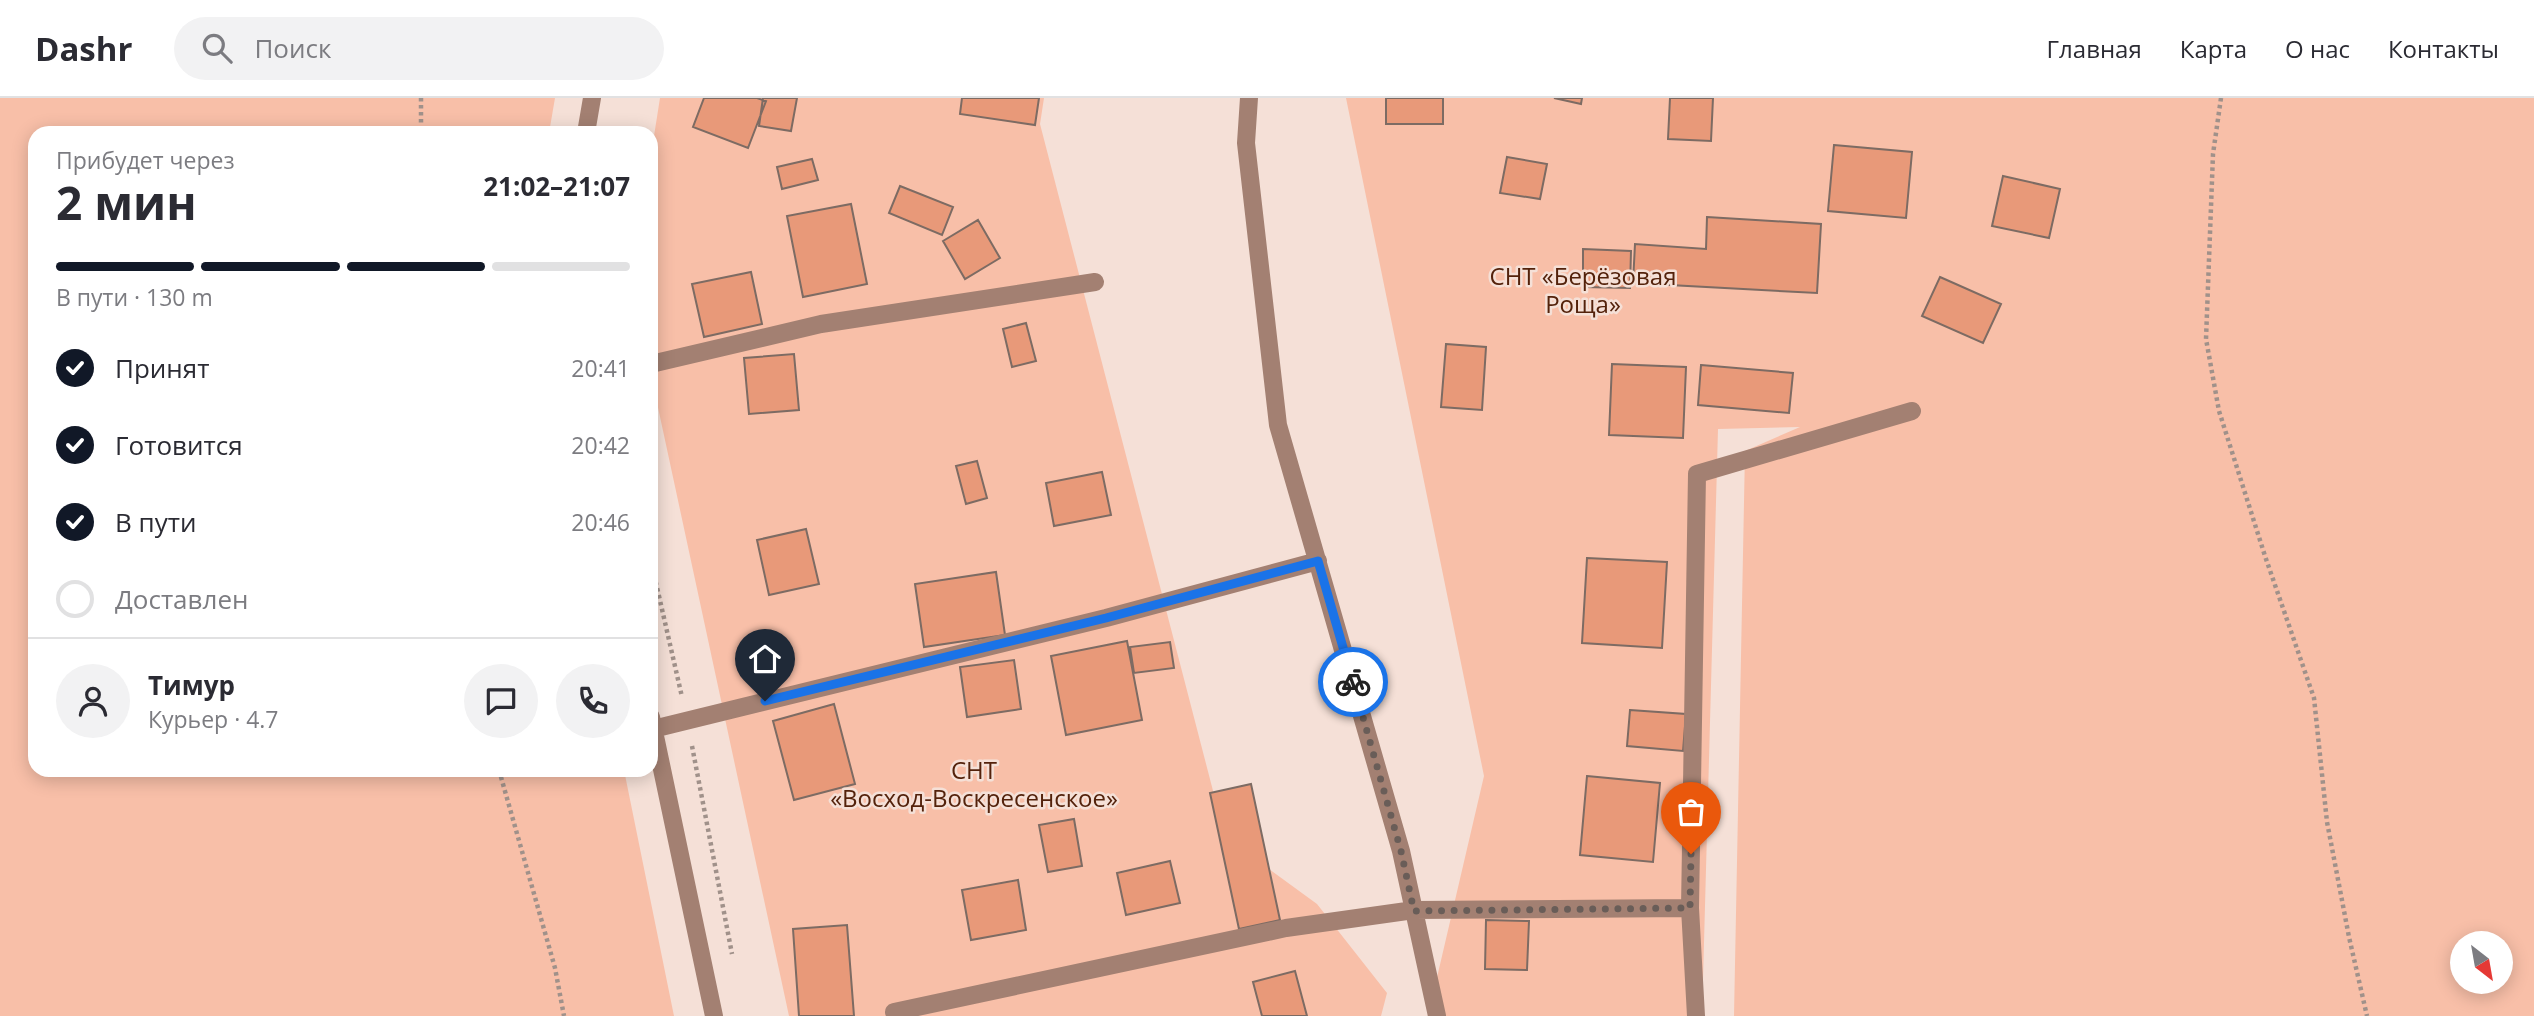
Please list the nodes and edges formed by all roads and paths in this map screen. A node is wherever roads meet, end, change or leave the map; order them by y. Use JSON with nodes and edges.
{"nodes":[{"id":1,"x":421,"y":98,"type":"edge"},
{"id":2,"x":592,"y":98,"type":"edge"},
{"id":3,"x":1249,"y":98,"type":"edge"},
{"id":4,"x":2221,"y":98,"type":"edge"},
{"id":5,"x":421,"y":126,"type":"edge"},
{"id":6,"x":587,"y":126,"type":"edge"},
{"id":7,"x":1095,"y":282,"type":"dead end"},
{"id":8,"x":658,"y":362,"type":"edge"},
{"id":9,"x":1912,"y":411,"type":"dead end"},
{"id":10,"x":1318,"y":561,"type":"junction"},
{"id":11,"x":658,"y":592,"type":"edge"},
{"id":12,"x":687,"y":720,"type":"junction"},
{"id":13,"x":658,"y":722,"type":"edge"},
{"id":14,"x":658,"y":751,"type":"edge"},
{"id":15,"x":501,"y":777,"type":"edge"},
{"id":16,"x":1690,"y":908,"type":"junction"},
{"id":17,"x":1414,"y":911,"type":"junction"},
{"id":18,"x":734,"y":962,"type":"dead end"},
{"id":19,"x":894,"y":1012,"type":"dead end"},
{"id":20,"x":564,"y":1016,"type":"edge"},
{"id":21,"x":714,"y":1016,"type":"edge"},
{"id":22,"x":1437,"y":1016,"type":"edge"},
{"id":23,"x":1696,"y":1016,"type":"edge"},
{"id":24,"x":2367,"y":1016,"type":"edge"}],
"edges":[{"from":1,"to":5,"type":"path"},
{"from":2,"to":6,"type":"street"},
{"from":3,"to":10,"type":"street"},
{"from":4,"to":24,"type":"path"},
{"from":7,"to":8,"type":"street"},
{"from":9,"to":16,"type":"street"},
{"from":10,"to":12,"type":"street"},
{"from":10,"to":17,"type":"street"},
{"from":11,"to":12,"type":"path"},
{"from":12,"to":13,"type":"street"},
{"from":12,"to":18,"type":"path"},
{"from":14,"to":21,"type":"street"},
{"from":15,"to":20,"type":"path"},
{"from":16,"to":17,"type":"street"},
{"from":16,"to":23,"type":"street"},
{"from":17,"to":19,"type":"street"},
{"from":17,"to":22,"type":"street"}]}
